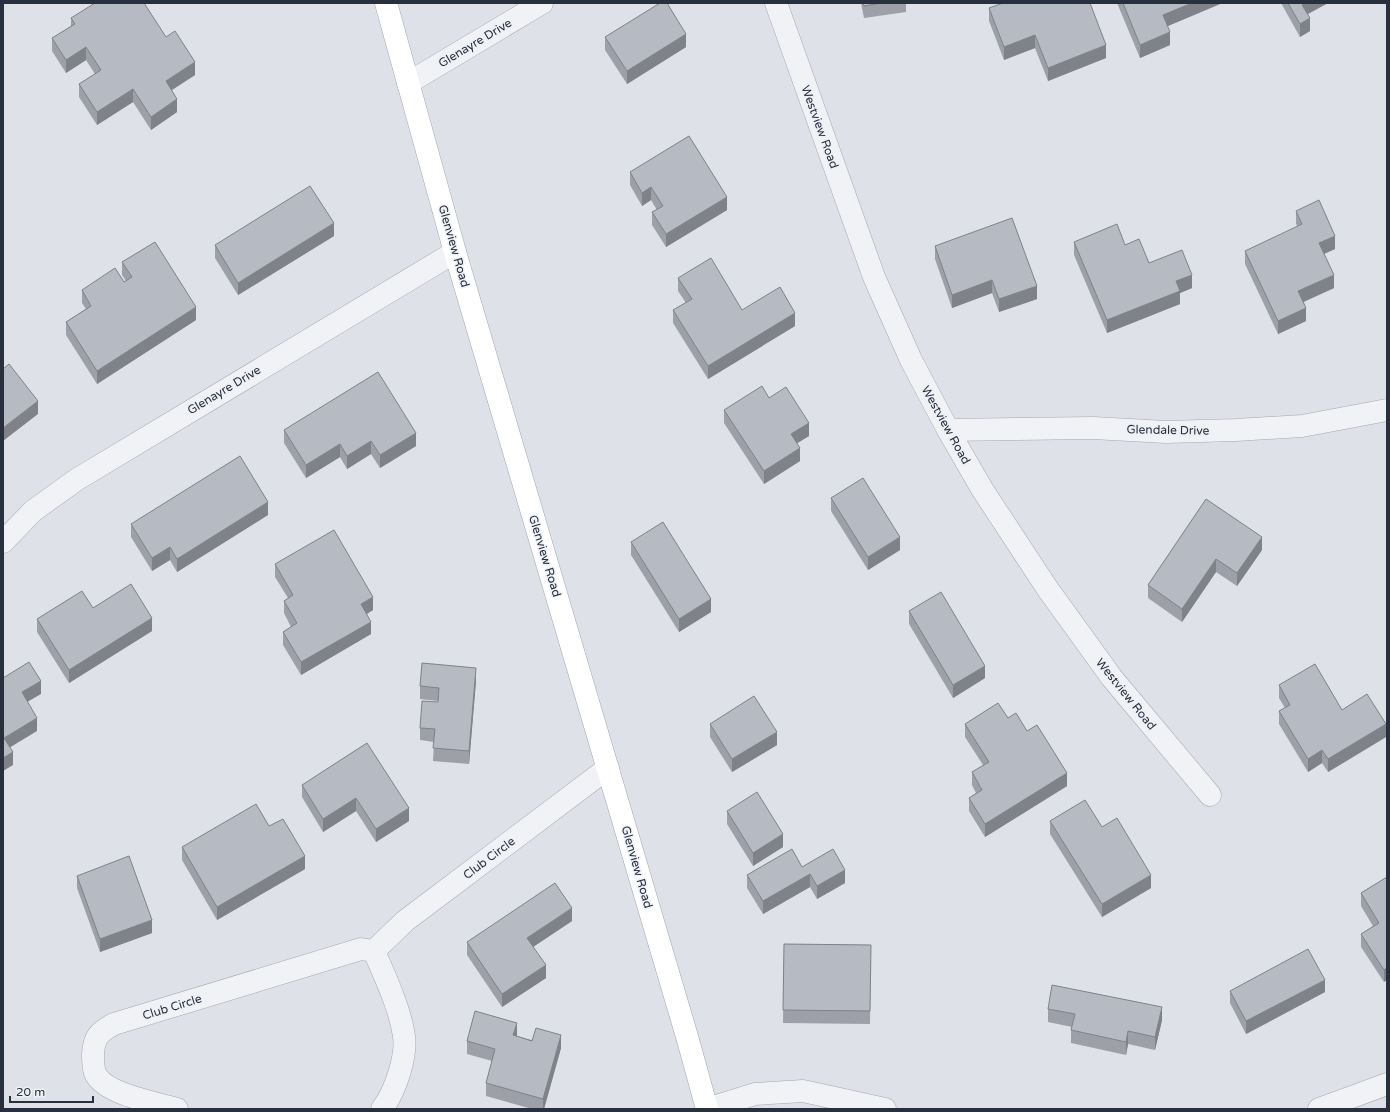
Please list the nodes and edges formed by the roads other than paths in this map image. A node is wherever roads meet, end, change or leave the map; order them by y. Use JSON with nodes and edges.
{"nodes":[{"id":1,"x":542,"y":3,"type":"edge"},
{"id":2,"x":776,"y":3,"type":"edge"},
{"id":3,"x":390,"y":5,"type":"edge"},
{"id":4,"x":408,"y":82,"type":"junction"},
{"id":5,"x":455,"y":252,"type":"junction"},
{"id":6,"x":1387,"y":410,"type":"edge"},
{"id":7,"x":948,"y":430,"type":"junction"},
{"id":8,"x":3,"y":542,"type":"edge"},
{"id":9,"x":608,"y":768,"type":"junction"},
{"id":10,"x":1210,"y":795,"type":"dead end"},
{"id":11,"x":374,"y":951,"type":"junction"},
{"id":12,"x":1387,"y":1084,"type":"edge"},
{"id":13,"x":177,"y":1109,"type":"edge"},
{"id":14,"x":382,"y":1109,"type":"edge"},
{"id":15,"x":707,"y":1109,"type":"edge"},
{"id":16,"x":885,"y":1109,"type":"edge"},
{"id":17,"x":1319,"y":1109,"type":"edge"}],
"edges":[{"from":1,"to":4,"type":"street","name":"Glenayre Drive"},
{"from":2,"to":7,"type":"street","name":"Westview Road"},
{"from":3,"to":4,"type":"main road","name":"Glenview Road"},
{"from":4,"to":5,"type":"main road","name":"Glenview Road"},
{"from":5,"to":8,"type":"street","name":"Glenayre Drive"},
{"from":5,"to":9,"type":"main road","name":"Glenview Road"},
{"from":6,"to":7,"type":"street","name":"Glendale Drive"},
{"from":7,"to":10,"type":"street","name":"Westview Road"},
{"from":9,"to":11,"type":"street","name":"Club Circle"},
{"from":9,"to":15,"type":"main road","name":"Glenview Road"},
{"from":11,"to":13,"type":"street","name":"Club Circle"},
{"from":11,"to":14,"type":"street"},
{"from":12,"to":17,"type":"street"},
{"from":15,"to":16,"type":"street"}]}
